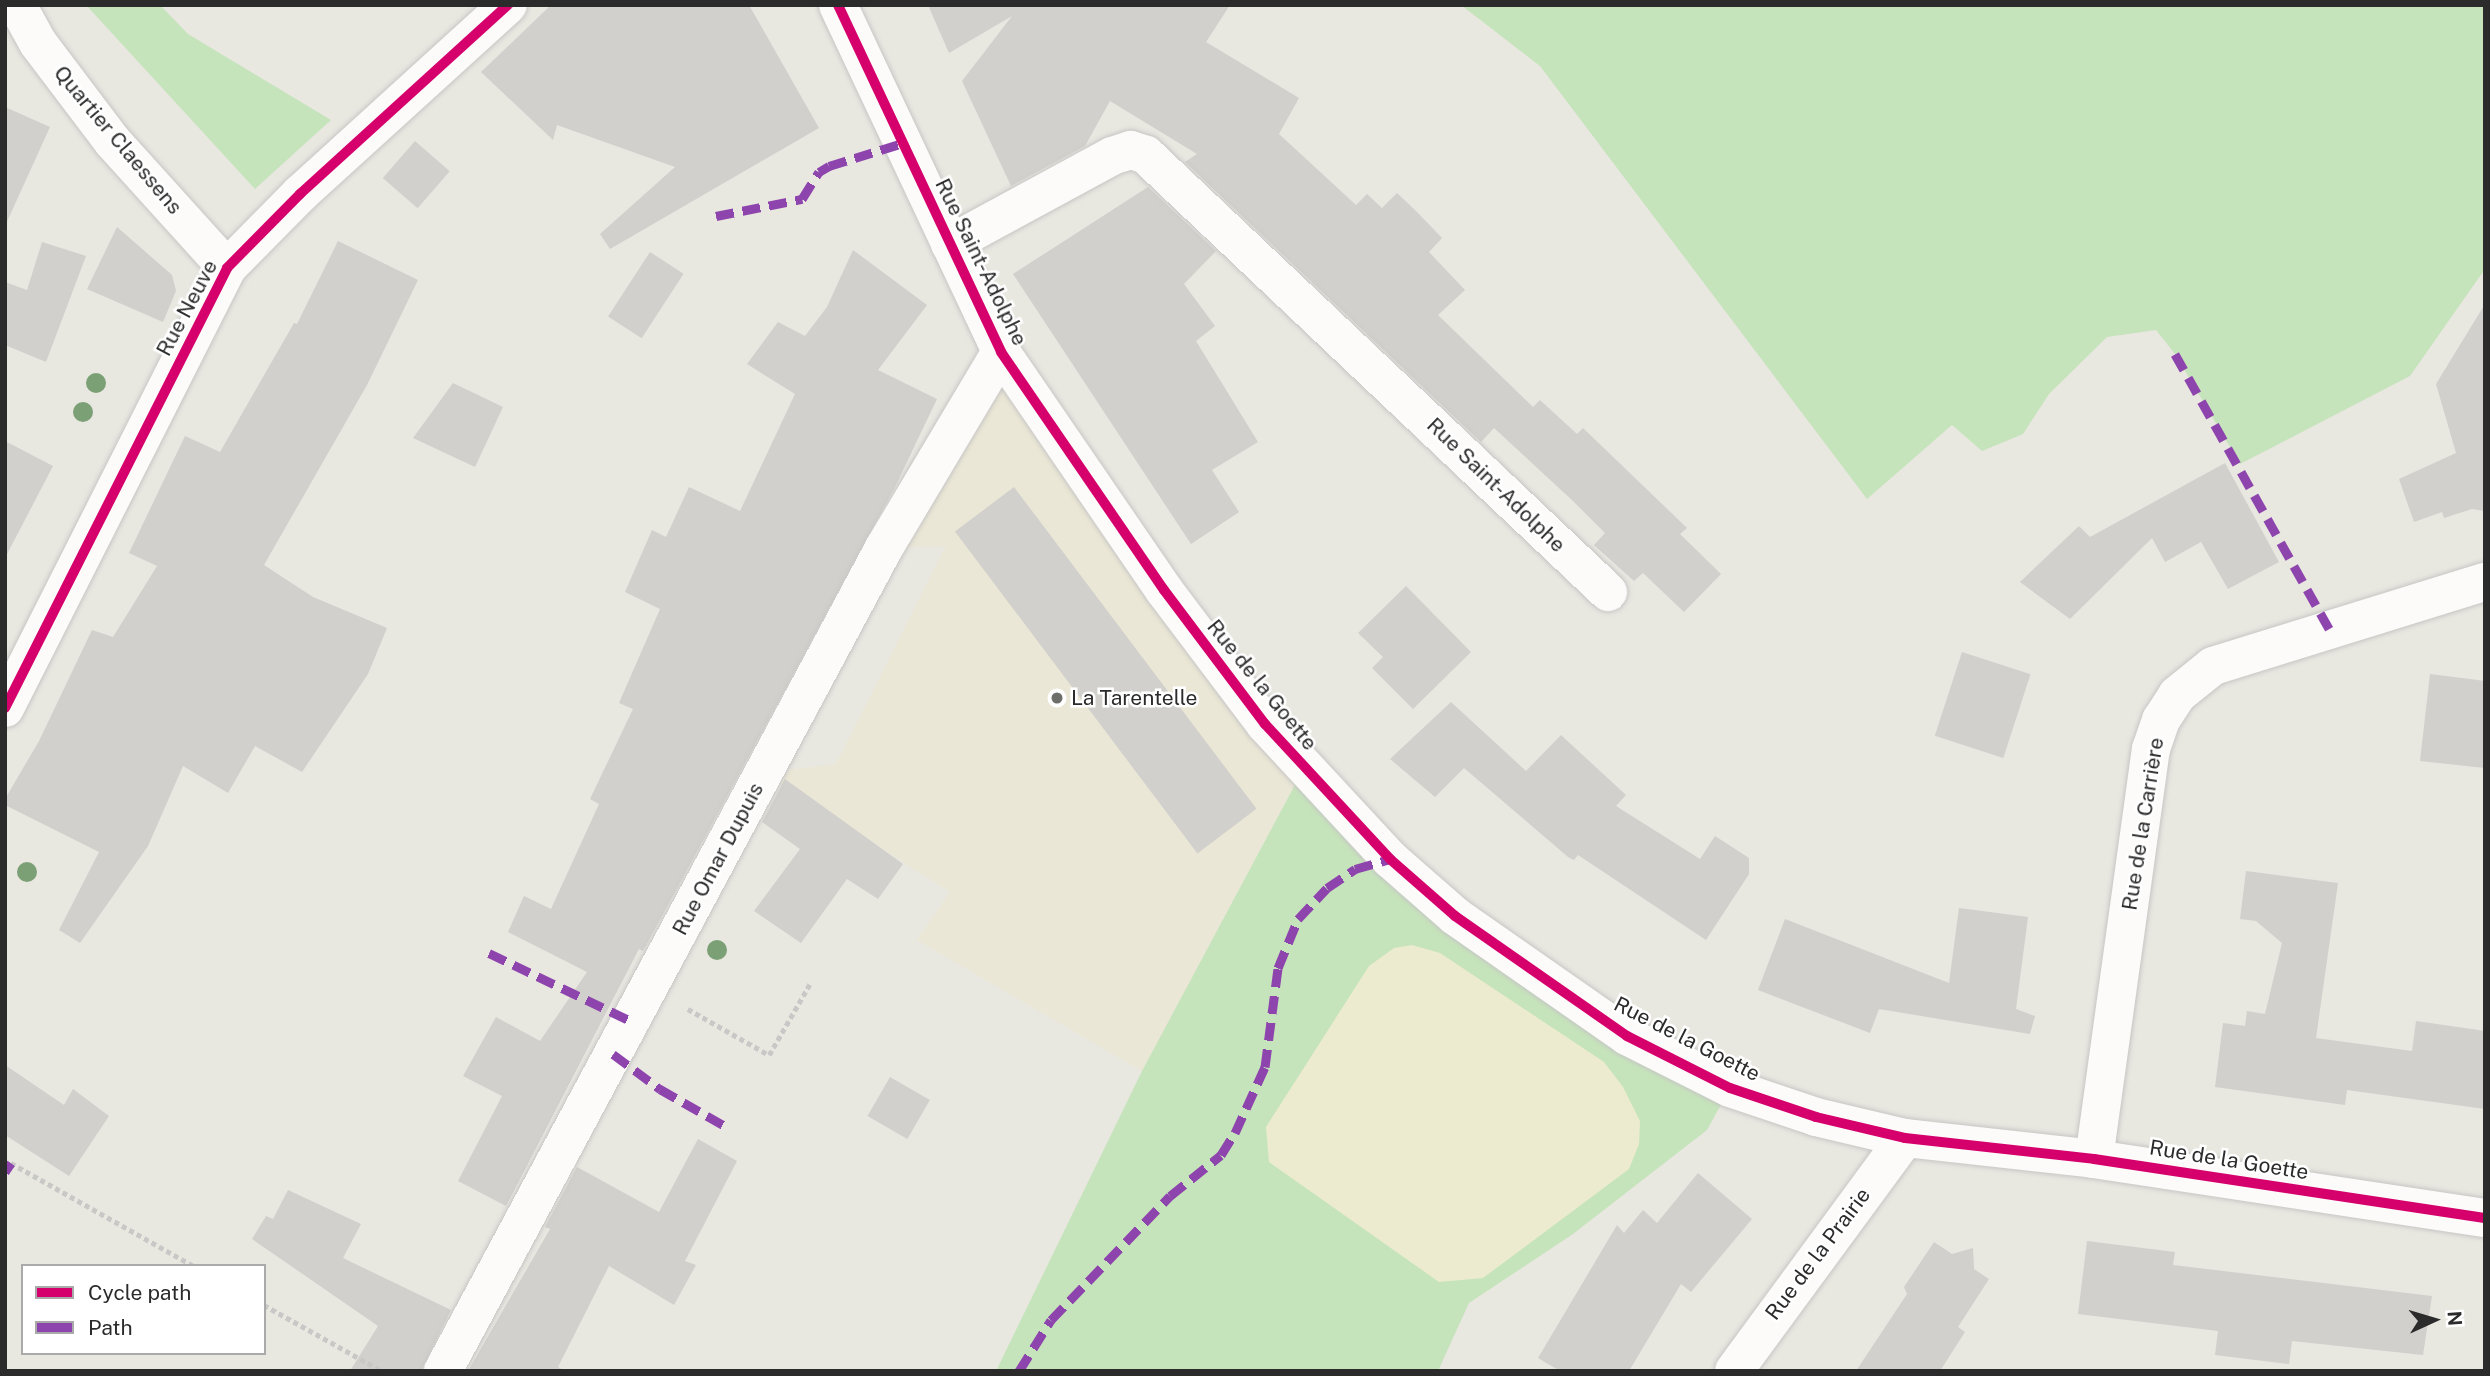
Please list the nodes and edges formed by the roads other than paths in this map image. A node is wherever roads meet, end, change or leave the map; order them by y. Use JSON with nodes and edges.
{"nodes":[{"id":1,"x":17,"y":5,"type":"edge"},
{"id":2,"x":508,"y":5,"type":"edge"},
{"id":3,"x":838,"y":5,"type":"edge"},
{"id":4,"x":950,"y":244,"type":"junction"},
{"id":5,"x":227,"y":268,"type":"junction"},
{"id":6,"x":1001,"y":352,"type":"junction"},
{"id":7,"x":2485,"y":582,"type":"edge"},
{"id":8,"x":1164,"y":590,"type":"joint"},
{"id":9,"x":1608,"y":592,"type":"dead end"},
{"id":10,"x":5,"y":708,"type":"edge"},
{"id":11,"x":1905,"y":1138,"type":"junction"},
{"id":12,"x":2094,"y":1159,"type":"junction"},
{"id":13,"x":2485,"y":1218,"type":"edge"},
{"id":14,"x":443,"y":1371,"type":"edge"},
{"id":15,"x":1734,"y":1371,"type":"edge"}],
"edges":[{"from":1,"to":5,"type":"street","name":"Quartier Claessens"},
{"from":2,"to":5,"type":"street","name":"Rue Neuve"},
{"from":3,"to":4,"type":"street","name":"Rue Saint-Adolphe"},
{"from":4,"to":6,"type":"street","name":"Rue Saint-Adolphe"},
{"from":4,"to":9,"type":"street","name":"Rue Saint-Adolphe"},
{"from":5,"to":10,"type":"street","name":"Rue Neuve"},
{"from":6,"to":8,"type":"street","name":"Rue Saint-Adolphe"},
{"from":6,"to":14,"type":"street","name":"Rue Omar Dupuis"},
{"from":7,"to":12,"type":"street","name":"Rue de la Carrière"},
{"from":8,"to":11,"type":"street","name":"Rue de la Goette"},
{"from":11,"to":12,"type":"street","name":"Rue de la Goette"},
{"from":11,"to":15,"type":"street","name":"Rue de la Prairie"},
{"from":12,"to":13,"type":"street","name":"Rue de la Goette"}]}
